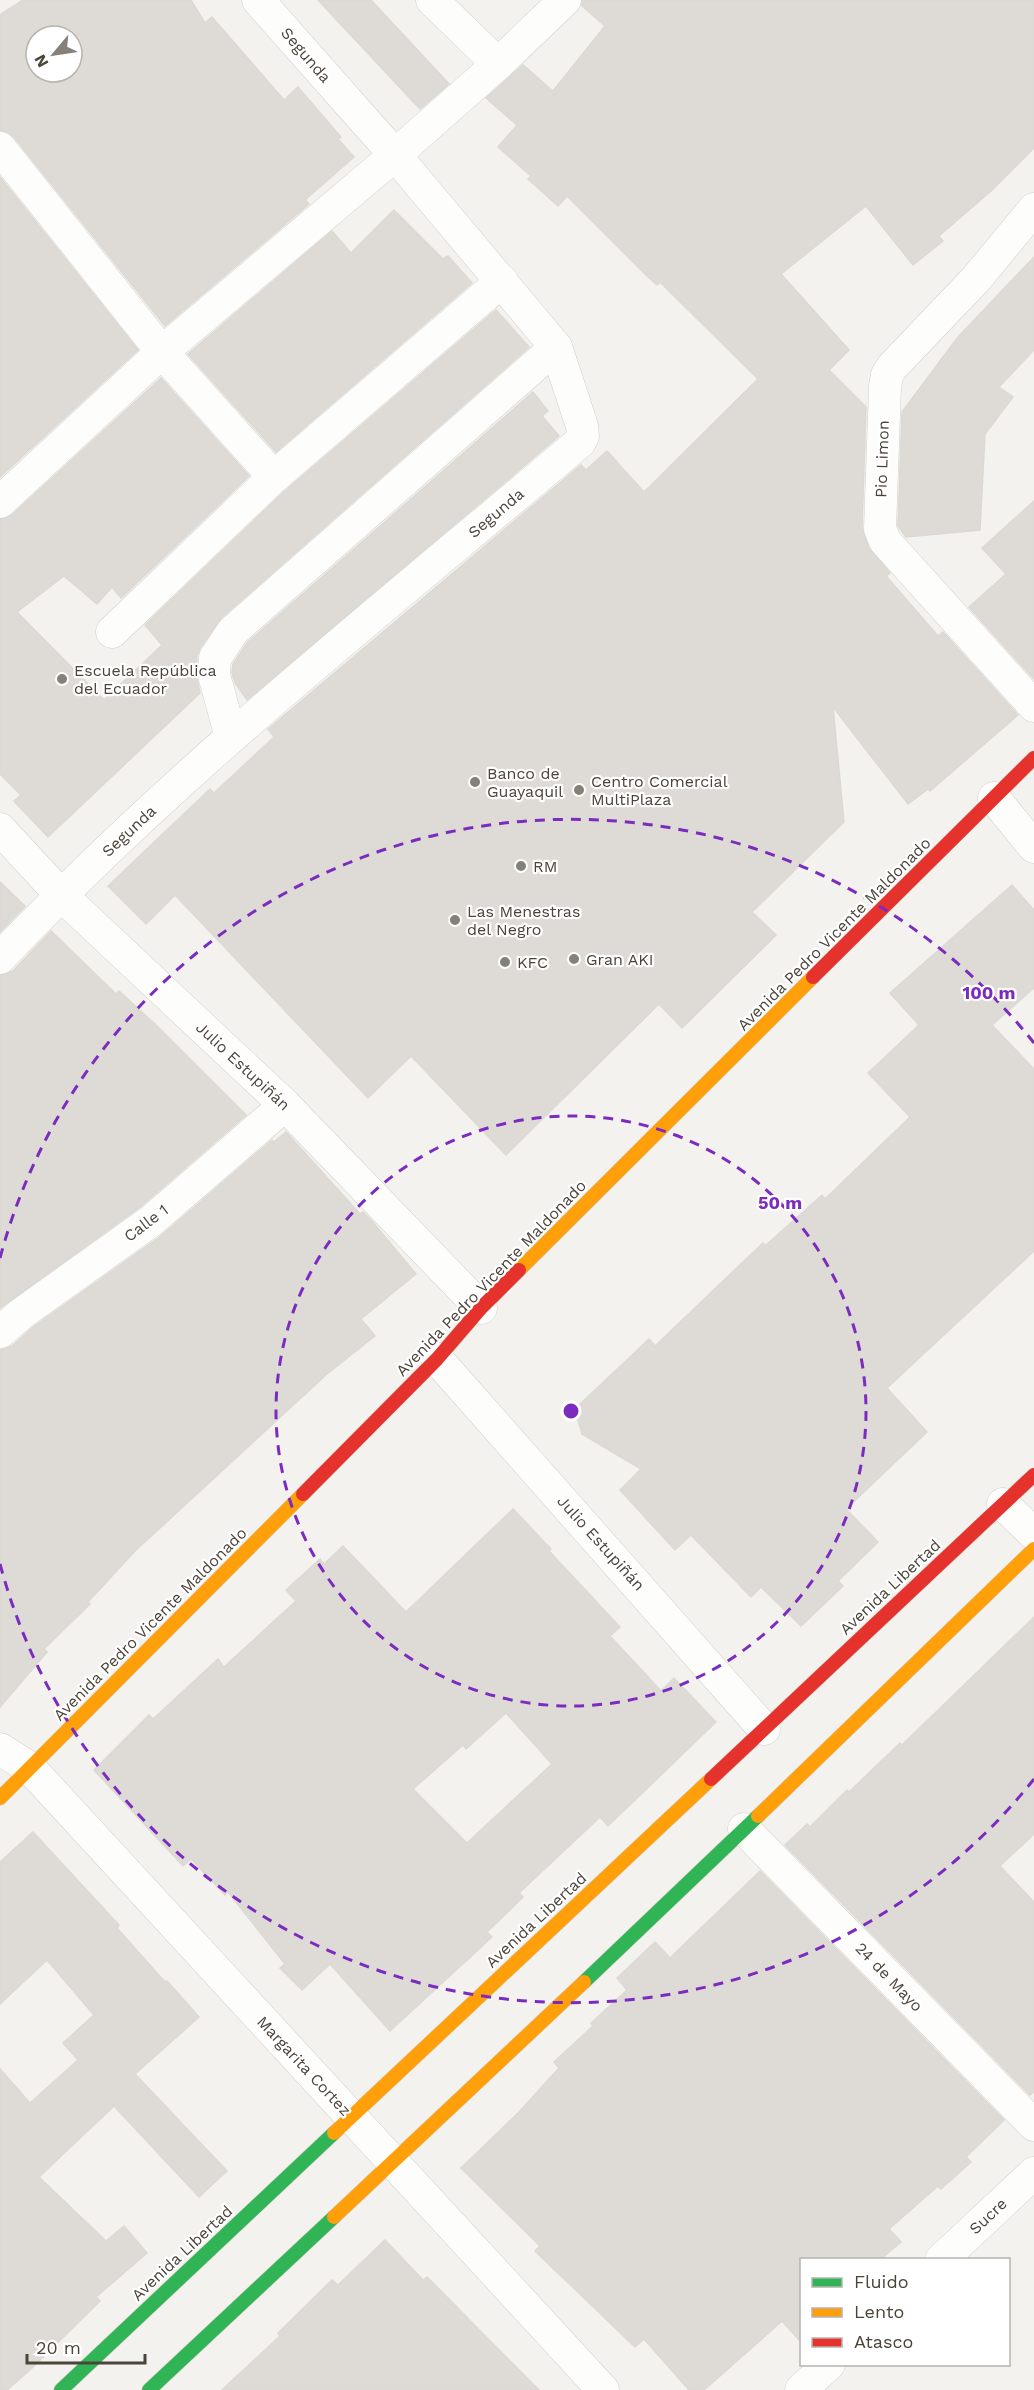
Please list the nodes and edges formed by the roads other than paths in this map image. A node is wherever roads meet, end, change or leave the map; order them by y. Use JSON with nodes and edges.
{"nodes":[{"id":1,"x":258,"y":0,"type":"edge"},
{"id":2,"x":432,"y":0,"type":"edge"},
{"id":3,"x":565,"y":0,"type":"edge"},
{"id":4,"x":498,"y":64,"type":"junction"},
{"id":5,"x":0,"y":148,"type":"edge"},
{"id":6,"x":395,"y":155,"type":"junction"},
{"id":7,"x":1034,"y":209,"type":"edge"},
{"id":8,"x":502,"y":281,"type":"junction"},
{"id":9,"x":556,"y":347,"type":"junction"},
{"id":10,"x":162,"y":352,"type":"junction"},
{"id":11,"x":274,"y":477,"type":"junction"},
{"id":12,"x":0,"y":502,"type":"edge"},
{"id":13,"x":112,"y":632,"type":"dead end"},
{"id":14,"x":1034,"y":706,"type":"edge"},
{"id":15,"x":231,"y":737,"type":"junction"},
{"id":16,"x":1034,"y":758,"type":"edge"},
{"id":17,"x":994,"y":798,"type":"junction"},
{"id":18,"x":0,"y":829,"type":"edge"},
{"id":19,"x":1034,"y":847,"type":"edge"},
{"id":20,"x":60,"y":894,"type":"junction"},
{"id":21,"x":0,"y":958,"type":"edge"},
{"id":22,"x":285,"y":1106,"type":"junction"},
{"id":23,"x":481,"y":1308,"type":"junction"},
{"id":24,"x":0,"y":1332,"type":"edge"},
{"id":25,"x":437,"y":1359,"type":"junction"},
{"id":26,"x":1034,"y":1475,"type":"edge"},
{"id":27,"x":1003,"y":1504,"type":"junction"},
{"id":28,"x":1034,"y":1534,"type":"edge"},
{"id":29,"x":1034,"y":1549,"type":"edge"},
{"id":30,"x":764,"y":1729,"type":"junction"},
{"id":31,"x":0,"y":1749,"type":"edge"},
{"id":32,"x":30,"y":1768,"type":"junction"},
{"id":33,"x":0,"y":1798,"type":"edge"},
{"id":34,"x":744,"y":1829,"type":"junction"},
{"id":35,"x":351,"y":2117,"type":"junction"},
{"id":36,"x":1034,"y":2125,"type":"edge"},
{"id":37,"x":392,"y":2161,"type":"junction"},
{"id":38,"x":1034,"y":2173,"type":"edge"},
{"id":39,"x":942,"y":2258,"type":"edge"},
{"id":40,"x":827,"y":2366,"type":"edge"},
{"id":41,"x":61,"y":2390,"type":"edge"},
{"id":42,"x":149,"y":2390,"type":"edge"},
{"id":43,"x":603,"y":2390,"type":"edge"},
{"id":44,"x":801,"y":2390,"type":"edge"}],
"edges":[{"from":1,"to":6,"type":"street","name":"Segunda"},
{"from":2,"to":4,"type":"street"},
{"from":3,"to":4,"type":"street"},
{"from":4,"to":6,"type":"street"},
{"from":5,"to":10,"type":"street"},
{"from":6,"to":8,"type":"street","name":"Segunda"},
{"from":6,"to":10,"type":"street"},
{"from":7,"to":14,"type":"street","name":"Pio Limon"},
{"from":8,"to":9,"type":"street","name":"Segunda"},
{"from":8,"to":11,"type":"street"},
{"from":9,"to":15,"type":"street"},
{"from":9,"to":15,"type":"street","name":"Segunda"},
{"from":10,"to":11,"type":"street"},
{"from":10,"to":12,"type":"street"},
{"from":11,"to":13,"type":"street"},
{"from":15,"to":20,"type":"street","name":"Segunda"},
{"from":16,"to":17,"type":"street","name":"Avenida Pedro Vicente Maldonado"},
{"from":17,"to":19,"type":"street"},
{"from":17,"to":23,"type":"street","name":"Avenida Pedro Vicente Maldonado"},
{"from":18,"to":20,"type":"street","name":"Julio Estupiñán"},
{"from":20,"to":21,"type":"street","name":"Segunda"},
{"from":20,"to":22,"type":"street","name":"Julio Estupiñán"},
{"from":22,"to":23,"type":"street","name":"Julio Estupiñán"},
{"from":22,"to":24,"type":"street","name":"Calle 1"},
{"from":23,"to":25,"type":"street","name":"Avenida Pedro Vicente Maldonado"},
{"from":25,"to":30,"type":"street","name":"Julio Estupiñán"},
{"from":25,"to":32,"type":"street","name":"Avenida Pedro Vicente Maldonado"},
{"from":26,"to":27,"type":"street","name":"Avenida Libertad"},
{"from":27,"to":28,"type":"street"},
{"from":27,"to":30,"type":"street","name":"Avenida Libertad"},
{"from":29,"to":34,"type":"street"},
{"from":30,"to":35,"type":"street","name":"Avenida Libertad"},
{"from":31,"to":32,"type":"street","name":"Margarita Cortez"},
{"from":32,"to":33,"type":"street","name":"Avenida Pedro Vicente Maldonado"},
{"from":32,"to":35,"type":"street","name":"Margarita Cortez"},
{"from":34,"to":36,"type":"street","name":"24 de Mayo"},
{"from":34,"to":37,"type":"street"},
{"from":35,"to":37,"type":"street","name":"Margarita Cortez"},
{"from":35,"to":41,"type":"street","name":"Avenida Libertad"},
{"from":37,"to":42,"type":"street"},
{"from":37,"to":43,"type":"street","name":"Margarita Cortez"},
{"from":38,"to":39,"type":"street","name":"Sucre"},
{"from":40,"to":44,"type":"street"}]}
